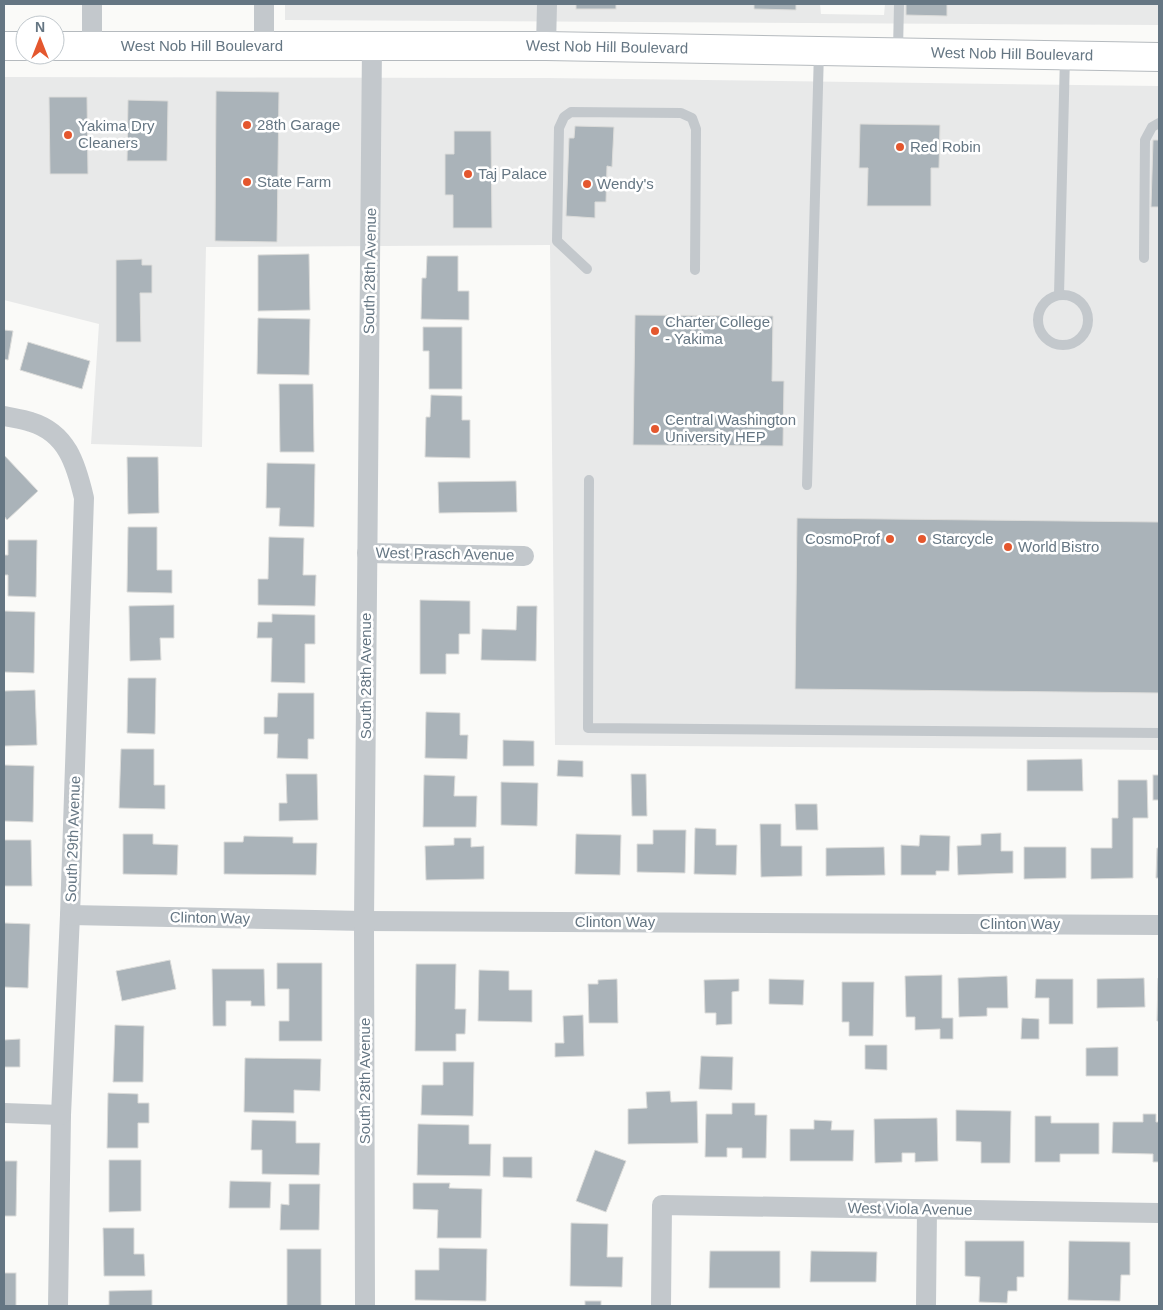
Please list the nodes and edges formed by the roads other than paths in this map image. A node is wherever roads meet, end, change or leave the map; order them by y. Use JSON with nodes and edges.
{"nodes":[{"id":1,"x":92,"y":4,"type":"edge"},
{"id":2,"x":264,"y":4,"type":"edge"},
{"id":3,"x":547,"y":4,"type":"edge"},
{"id":4,"x":899,"y":4,"type":"edge"},
{"id":5,"x":264,"y":45,"type":"junction"},
{"id":6,"x":372,"y":45,"type":"junction"},
{"id":7,"x":65,"y":46,"type":"edge"},
{"id":8,"x":92,"y":46,"type":"junction"},
{"id":9,"x":546,"y":46,"type":"junction"},
{"id":10,"x":820,"y":50,"type":"junction"},
{"id":11,"x":898,"y":52,"type":"junction"},
{"id":12,"x":1065,"y":55,"type":"junction"},
{"id":13,"x":1159,"y":57,"type":"edge"},
{"id":14,"x":1159,"y":123,"type":"edge"},
{"id":15,"x":1144,"y":258,"type":"dead end"},
{"id":16,"x":586,"y":269,"type":"dead end"},
{"id":17,"x":695,"y":270,"type":"dead end"},
{"id":18,"x":1059,"y":294,"type":"junction"},
{"id":19,"x":4,"y":416,"type":"edge"},
{"id":20,"x":589,"y":480,"type":"dead end"},
{"id":21,"x":808,"y":485,"type":"dead end"},
{"id":22,"x":367,"y":553,"type":"junction"},
{"id":23,"x":524,"y":556,"type":"dead end"},
{"id":24,"x":1159,"y":733,"type":"edge"},
{"id":25,"x":70,"y":915,"type":"junction"},
{"id":26,"x":364,"y":921,"type":"junction"},
{"id":27,"x":1159,"y":925,"type":"edge"},
{"id":28,"x":4,"y":1114,"type":"edge"},
{"id":29,"x":61,"y":1115,"type":"junction"},
{"id":30,"x":927,"y":1210,"type":"junction"},
{"id":31,"x":1159,"y":1213,"type":"edge"},
{"id":32,"x":58,"y":1306,"type":"edge"},
{"id":33,"x":365,"y":1306,"type":"edge"},
{"id":34,"x":661,"y":1306,"type":"edge"},
{"id":35,"x":926,"y":1306,"type":"edge"}],
"edges":[{"from":1,"to":8,"type":"street"},
{"from":2,"to":5,"type":"street"},
{"from":3,"to":9,"type":"street"},
{"from":4,"to":11,"type":"lane"},
{"from":5,"to":6,"type":"main road","name":"West Nob Hill Boulevard"},
{"from":5,"to":8,"type":"main road","name":"West Nob Hill Boulevard"},
{"from":6,"to":9,"type":"main road","name":"West Nob Hill Boulevard"},
{"from":6,"to":22,"type":"street","name":"South 28th Avenue"},
{"from":7,"to":8,"type":"main road","name":"West Nob Hill Boulevard"},
{"from":9,"to":10,"type":"main road","name":"West Nob Hill Boulevard"},
{"from":10,"to":11,"type":"main road","name":"West Nob Hill Boulevard"},
{"from":10,"to":21,"type":"lane"},
{"from":11,"to":12,"type":"main road","name":"West Nob Hill Boulevard"},
{"from":12,"to":13,"type":"main road","name":"West Nob Hill Boulevard"},
{"from":12,"to":18,"type":"lane"},
{"from":14,"to":15,"type":"lane"},
{"from":16,"to":17,"type":"lane"},
{"from":18,"to":18,"type":"lane"},
{"from":19,"to":25,"type":"street","name":"South 29th Avenue"},
{"from":20,"to":24,"type":"lane"},
{"from":22,"to":23,"type":"street","name":"West Prasch Avenue"},
{"from":22,"to":26,"type":"street","name":"South 28th Avenue"},
{"from":25,"to":26,"type":"street","name":"Clinton Way"},
{"from":25,"to":29,"type":"street","name":"South 29th Avenue"},
{"from":26,"to":27,"type":"street","name":"Clinton Way"},
{"from":26,"to":33,"type":"street","name":"South 28th Avenue"},
{"from":28,"to":29,"type":"street"},
{"from":29,"to":32,"type":"street","name":"South 29th Avenue"},
{"from":30,"to":31,"type":"street","name":"West Viola Avenue"},
{"from":30,"to":34,"type":"street","name":"West Viola Avenue"},
{"from":30,"to":35,"type":"street"}]}
